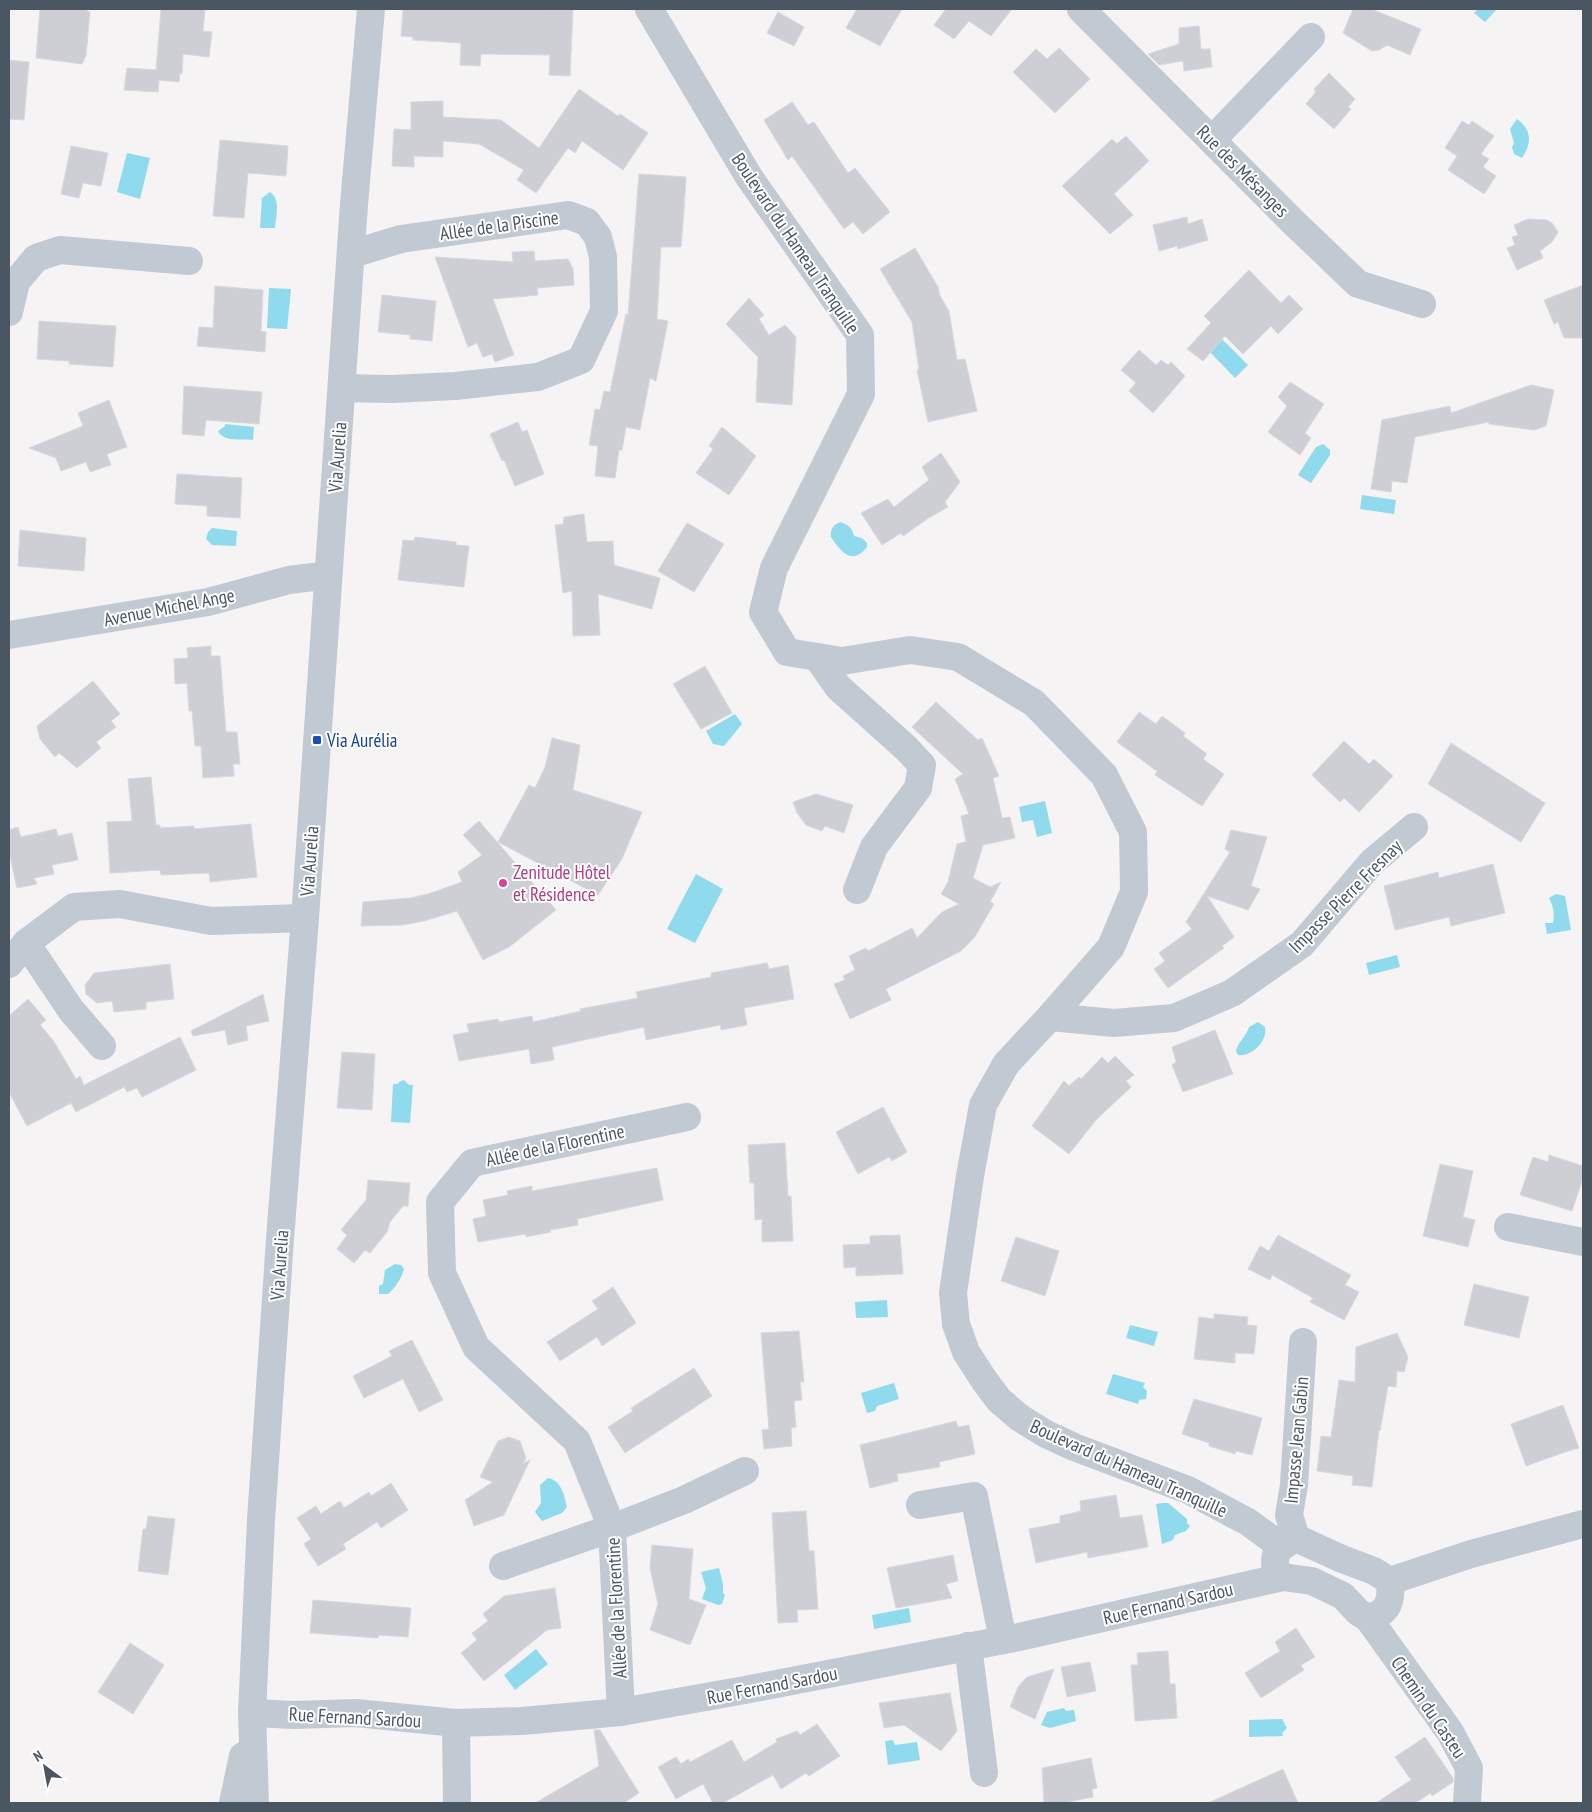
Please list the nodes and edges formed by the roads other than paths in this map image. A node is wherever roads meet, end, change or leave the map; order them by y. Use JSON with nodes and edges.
{"nodes":[{"id":1,"x":371,"y":9,"type":"edge"},
{"id":2,"x":649,"y":9,"type":"edge"},
{"id":3,"x":1081,"y":9,"type":"edge"},
{"id":4,"x":1311,"y":37,"type":"dead end"},
{"id":5,"x":1212,"y":140,"type":"junction"},
{"id":6,"x":352,"y":254,"type":"junction"},
{"id":7,"x":189,"y":261,"type":"dead end"},
{"id":8,"x":1422,"y":304,"type":"dead end"},
{"id":9,"x":9,"y":312,"type":"edge"},
{"id":10,"x":342,"y":388,"type":"junction"},
{"id":11,"x":328,"y":579,"type":"junction"},
{"id":12,"x":9,"y":635,"type":"edge"},
{"id":13,"x":817,"y":657,"type":"junction"},
{"id":14,"x":1414,"y":827,"type":"dead end"},
{"id":15,"x":857,"y":890,"type":"dead end"},
{"id":16,"x":305,"y":918,"type":"junction"},
{"id":17,"x":26,"y":943,"type":"junction"},
{"id":18,"x":9,"y":964,"type":"edge"},
{"id":19,"x":1050,"y":1017,"type":"junction"},
{"id":20,"x":102,"y":1046,"type":"dead end"},
{"id":21,"x":687,"y":1117,"type":"dead end"},
{"id":22,"x":1508,"y":1228,"type":"dead end"},
{"id":23,"x":1583,"y":1242,"type":"edge"},
{"id":24,"x":1303,"y":1342,"type":"dead end"},
{"id":25,"x":745,"y":1471,"type":"dead end"},
{"id":26,"x":920,"y":1505,"type":"dead end"},
{"id":27,"x":1583,"y":1524,"type":"edge"},
{"id":28,"x":612,"y":1528,"type":"junction"},
{"id":29,"x":1288,"y":1542,"type":"junction"},
{"id":30,"x":503,"y":1566,"type":"dead end"},
{"id":31,"x":1283,"y":1577,"type":"junction"},
{"id":32,"x":1390,"y":1581,"type":"junction"},
{"id":33,"x":1368,"y":1618,"type":"junction"},
{"id":34,"x":1003,"y":1640,"type":"junction"},
{"id":35,"x":968,"y":1646,"type":"junction"},
{"id":36,"x":621,"y":1712,"type":"junction"},
{"id":37,"x":252,"y":1713,"type":"junction"},
{"id":38,"x":456,"y":1723,"type":"junction"},
{"id":39,"x":984,"y":1773,"type":"dead end"},
{"id":40,"x":233,"y":1803,"type":"edge"},
{"id":41,"x":255,"y":1803,"type":"edge"},
{"id":42,"x":457,"y":1803,"type":"edge"},
{"id":43,"x":1467,"y":1803,"type":"edge"}],
"edges":[{"from":1,"to":6,"type":"street","name":"Via Aurelia"},
{"from":2,"to":13,"type":"street","name":"Boulevard du Hameau Tranquille"},
{"from":3,"to":5,"type":"street","name":"Rue des Mésanges"},
{"from":4,"to":5,"type":"street"},
{"from":5,"to":8,"type":"street","name":"Rue des Mésanges"},
{"from":6,"to":10,"type":"street","name":"Via Aurelia"},
{"from":6,"to":10,"type":"street","name":"Allée de la Piscine"},
{"from":7,"to":9,"type":"street"},
{"from":10,"to":11,"type":"street","name":"Via Aurelia"},
{"from":11,"to":12,"type":"street","name":"Avenue Michel Ange"},
{"from":11,"to":16,"type":"street","name":"Via Aurelia"},
{"from":13,"to":15,"type":"street"},
{"from":13,"to":19,"type":"street","name":"Boulevard du Hameau Tranquille"},
{"from":14,"to":19,"type":"street","name":"Impasse Pierre Fresnay"},
{"from":16,"to":17,"type":"street"},
{"from":16,"to":37,"type":"street","name":"Via Aurelia"},
{"from":17,"to":18,"type":"street"},
{"from":17,"to":20,"type":"street"},
{"from":19,"to":29,"type":"street","name":"Boulevard du Hameau Tranquille"},
{"from":21,"to":28,"type":"street","name":"Allée de la Florentine"},
{"from":22,"to":23,"type":"street"},
{"from":24,"to":29,"type":"street","name":"Impasse Jean Gabin"},
{"from":25,"to":28,"type":"street"},
{"from":26,"to":34,"type":"street"},
{"from":27,"to":32,"type":"street"},
{"from":28,"to":30,"type":"street"},
{"from":28,"to":36,"type":"street","name":"Allée de la Florentine"},
{"from":29,"to":31,"type":"street"},
{"from":29,"to":32,"type":"street","name":"Boulevard du Hameau Tranquille"},
{"from":31,"to":33,"type":"street","name":"Chemin du Casteu"},
{"from":31,"to":34,"type":"street","name":"Rue Fernand Sardou"},
{"from":32,"to":33,"type":"street"},
{"from":33,"to":43,"type":"street","name":"Chemin du Casteu"},
{"from":34,"to":35,"type":"street","name":"Rue Fernand Sardou"},
{"from":35,"to":36,"type":"street","name":"Rue Fernand Sardou"},
{"from":35,"to":39,"type":"street"},
{"from":36,"to":38,"type":"street","name":"Rue Fernand Sardou"},
{"from":37,"to":38,"type":"street","name":"Rue Fernand Sardou"},
{"from":37,"to":40,"type":"street","name":"Via Aurelia"},
{"from":37,"to":41,"type":"street","name":"Via Aurelia"},
{"from":38,"to":42,"type":"street"}]}
